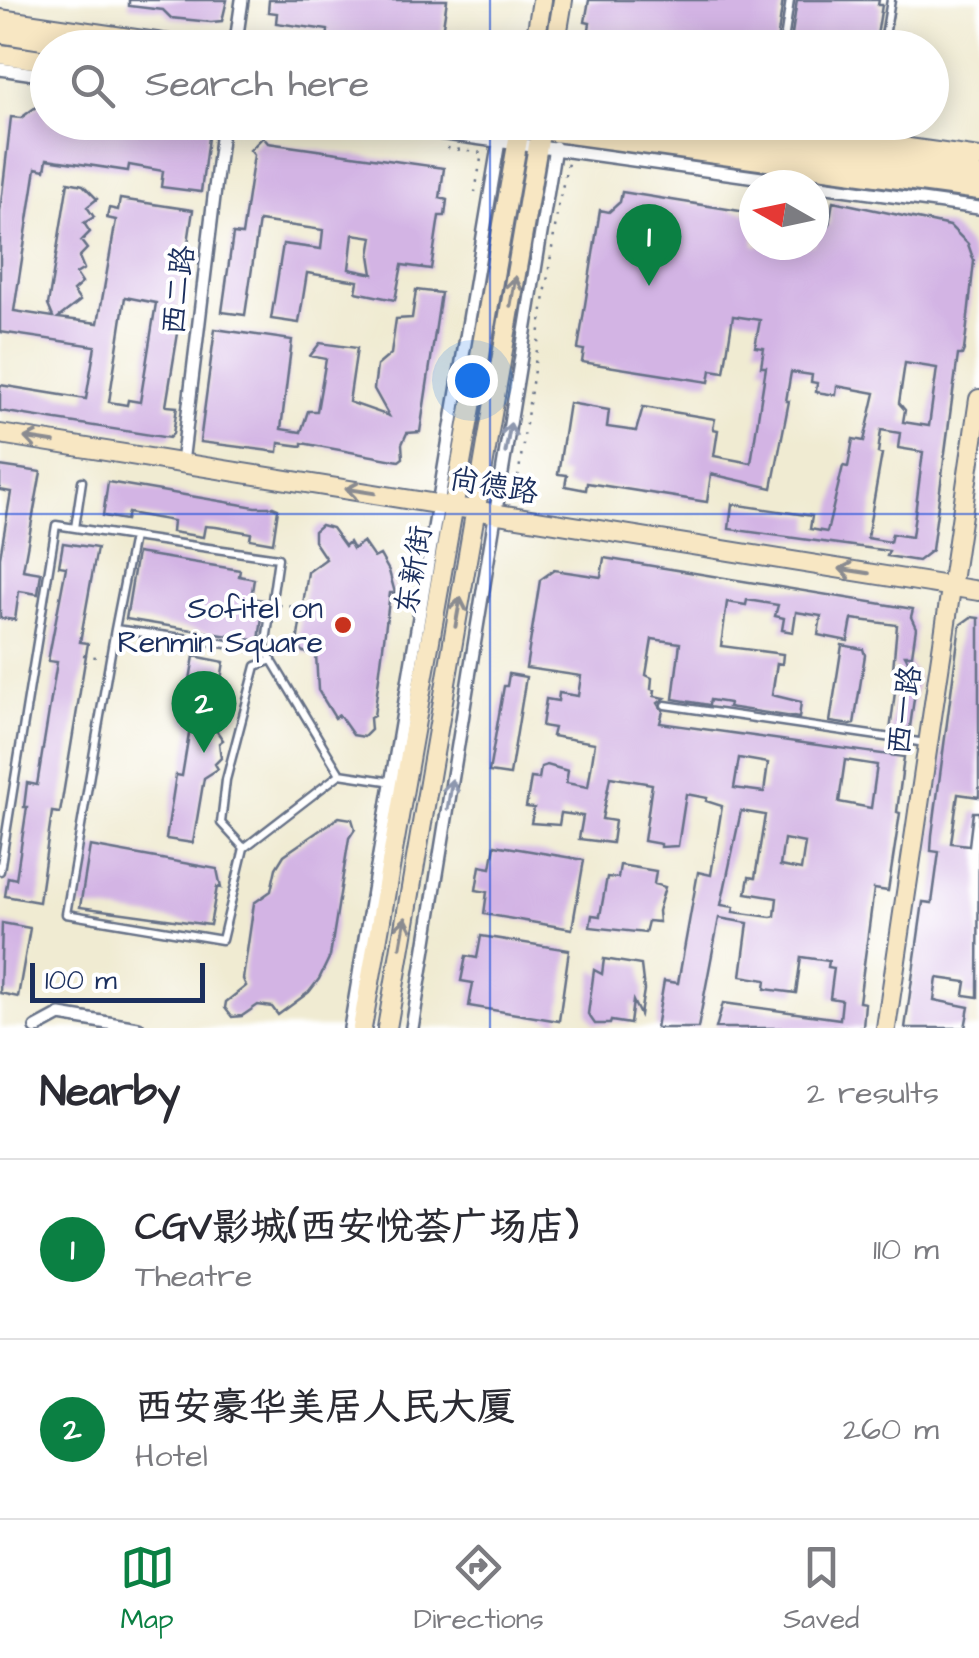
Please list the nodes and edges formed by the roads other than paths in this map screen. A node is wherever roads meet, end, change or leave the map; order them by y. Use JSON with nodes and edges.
{"nodes":[{"id":1,"x":242,"y":0,"type":"edge"},
{"id":2,"x":542,"y":0,"type":"edge"},
{"id":3,"x":563,"y":0,"type":"edge"},
{"id":4,"x":790,"y":0,"type":"edge"},
{"id":5,"x":891,"y":0,"type":"edge"},
{"id":6,"x":0,"y":19,"type":"edge"},
{"id":7,"x":74,"y":30,"type":"edge"},
{"id":8,"x":238,"y":30,"type":"edge"},
{"id":9,"x":537,"y":30,"type":"edge"},
{"id":10,"x":558,"y":30,"type":"edge"},
{"id":11,"x":786,"y":30,"type":"edge"},
{"id":12,"x":886,"y":30,"type":"edge"},
{"id":13,"x":0,"y":33,"type":"edge"},
{"id":14,"x":30,"y":38,"type":"edge"},
{"id":15,"x":0,"y":54,"type":"edge"},
{"id":16,"x":30,"y":58,"type":"edge"},
{"id":17,"x":0,"y":68,"type":"edge"},
{"id":18,"x":30,"y":73,"type":"edge"},
{"id":19,"x":222,"y":140,"type":"edge"},
{"id":20,"x":513,"y":140,"type":"edge"},
{"id":21,"x":543,"y":140,"type":"edge"},
{"id":22,"x":544,"y":140,"type":"edge"},
{"id":23,"x":562,"y":140,"type":"edge"},
{"id":24,"x":569,"y":140,"type":"edge"},
{"id":25,"x":731,"y":140,"type":"edge"},
{"id":26,"x":852,"y":140,"type":"edge"},
{"id":27,"x":979,"y":158,"type":"edge"},
{"id":28,"x":979,"y":176,"type":"edge"},
{"id":29,"x":979,"y":190,"type":"edge"},
{"id":30,"x":979,"y":208,"type":"edge"},
{"id":31,"x":979,"y":399,"type":"edge"},
{"id":32,"x":0,"y":434,"type":"edge"},
{"id":33,"x":182,"y":463,"type":"junction"},
{"id":34,"x":82,"y":481,"type":"dead end"},
{"id":35,"x":446,"y":504,"type":"junction"},
{"id":36,"x":476,"y":510,"type":"junction"},
{"id":37,"x":496,"y":514,"type":"junction"},
{"id":38,"x":75,"y":528,"type":"junction"},
{"id":39,"x":132,"y":537,"type":"junction"},
{"id":40,"x":950,"y":586,"type":"junction"},
{"id":41,"x":979,"y":591,"type":"edge"},
{"id":42,"x":115,"y":629,"type":"junction"},
{"id":43,"x":265,"y":649,"type":"junction"},
{"id":44,"x":272,"y":660,"type":"junction"},
{"id":45,"x":665,"y":705,"type":"dead end"},
{"id":46,"x":927,"y":744,"type":"junction"},
{"id":47,"x":340,"y":774,"type":"junction"},
{"id":48,"x":398,"y":783,"type":"junction"},
{"id":49,"x":244,"y":848,"type":"junction"},
{"id":50,"x":0,"y":871,"type":"edge"},
{"id":51,"x":36,"y":1028,"type":"edge"},
{"id":52,"x":138,"y":1028,"type":"edge"},
{"id":53,"x":350,"y":1028,"type":"edge"},
{"id":54,"x":362,"y":1028,"type":"edge"},
{"id":55,"x":387,"y":1028,"type":"edge"},
{"id":56,"x":412,"y":1028,"type":"edge"},
{"id":57,"x":886,"y":1028,"type":"edge"}],
"edges":[{"from":1,"to":8,"type":"street"},
{"from":2,"to":9,"type":"main road"},
{"from":3,"to":10,"type":"main road"},
{"from":4,"to":11,"type":"lane"},
{"from":5,"to":12,"type":"lane"},
{"from":6,"to":7,"type":"main road"},
{"from":13,"to":14,"type":"main road"},
{"from":15,"to":16,"type":"main road"},
{"from":17,"to":18,"type":"street"},
{"from":19,"to":33,"type":"street","name":"西二路"},
{"from":20,"to":35,"type":"main road","name":"东新街"},
{"from":36,"to":21,"type":"main road","name":"东新街","one_way":true},
{"from":37,"to":22,"type":"street","one_way":true},
{"from":23,"to":30,"type":"street"},
{"from":24,"to":29,"type":"main road"},
{"from":25,"to":28,"type":"main road"},
{"from":26,"to":27,"type":"main road"},
{"from":31,"to":40,"type":"main road","name":"西一路"},
{"from":33,"to":32,"type":"main road","name":"尚德路","one_way":true},
{"from":35,"to":33,"type":"main road","name":"尚德路","one_way":true},
{"from":34,"to":38,"type":"lane"},
{"from":35,"to":36,"type":"main road","name":"尚德路"},
{"from":35,"to":48,"type":"main road","name":"东新街"},
{"from":36,"to":37,"type":"main road","name":"尚德路"},
{"from":55,"to":36,"type":"main road","name":"东新街","one_way":true},
{"from":40,"to":37,"type":"main road","name":"尚德路","one_way":true},
{"from":56,"to":37,"type":"street","one_way":true},
{"from":38,"to":39,"type":"lane"},
{"from":38,"to":50,"type":"lane"},
{"from":39,"to":42,"type":"lane"},
{"from":39,"to":43,"type":"lane"},
{"from":40,"to":41,"type":"main road","name":"尚德路"},
{"from":40,"to":46,"type":"main road","name":"西一路"},
{"from":42,"to":43,"type":"lane"},
{"from":42,"to":49,"type":"lane"},
{"from":43,"to":44,"type":"lane"},
{"from":44,"to":47,"type":"lane"},
{"from":44,"to":49,"type":"lane"},
{"from":45,"to":46,"type":"lane"},
{"from":46,"to":57,"type":"main road","name":"西一路"},
{"from":47,"to":48,"type":"lane"},
{"from":47,"to":49,"type":"lane"},
{"from":48,"to":53,"type":"street"},
{"from":48,"to":54,"type":"main road","name":"东新街"},
{"from":51,"to":52,"type":"street"}]}
